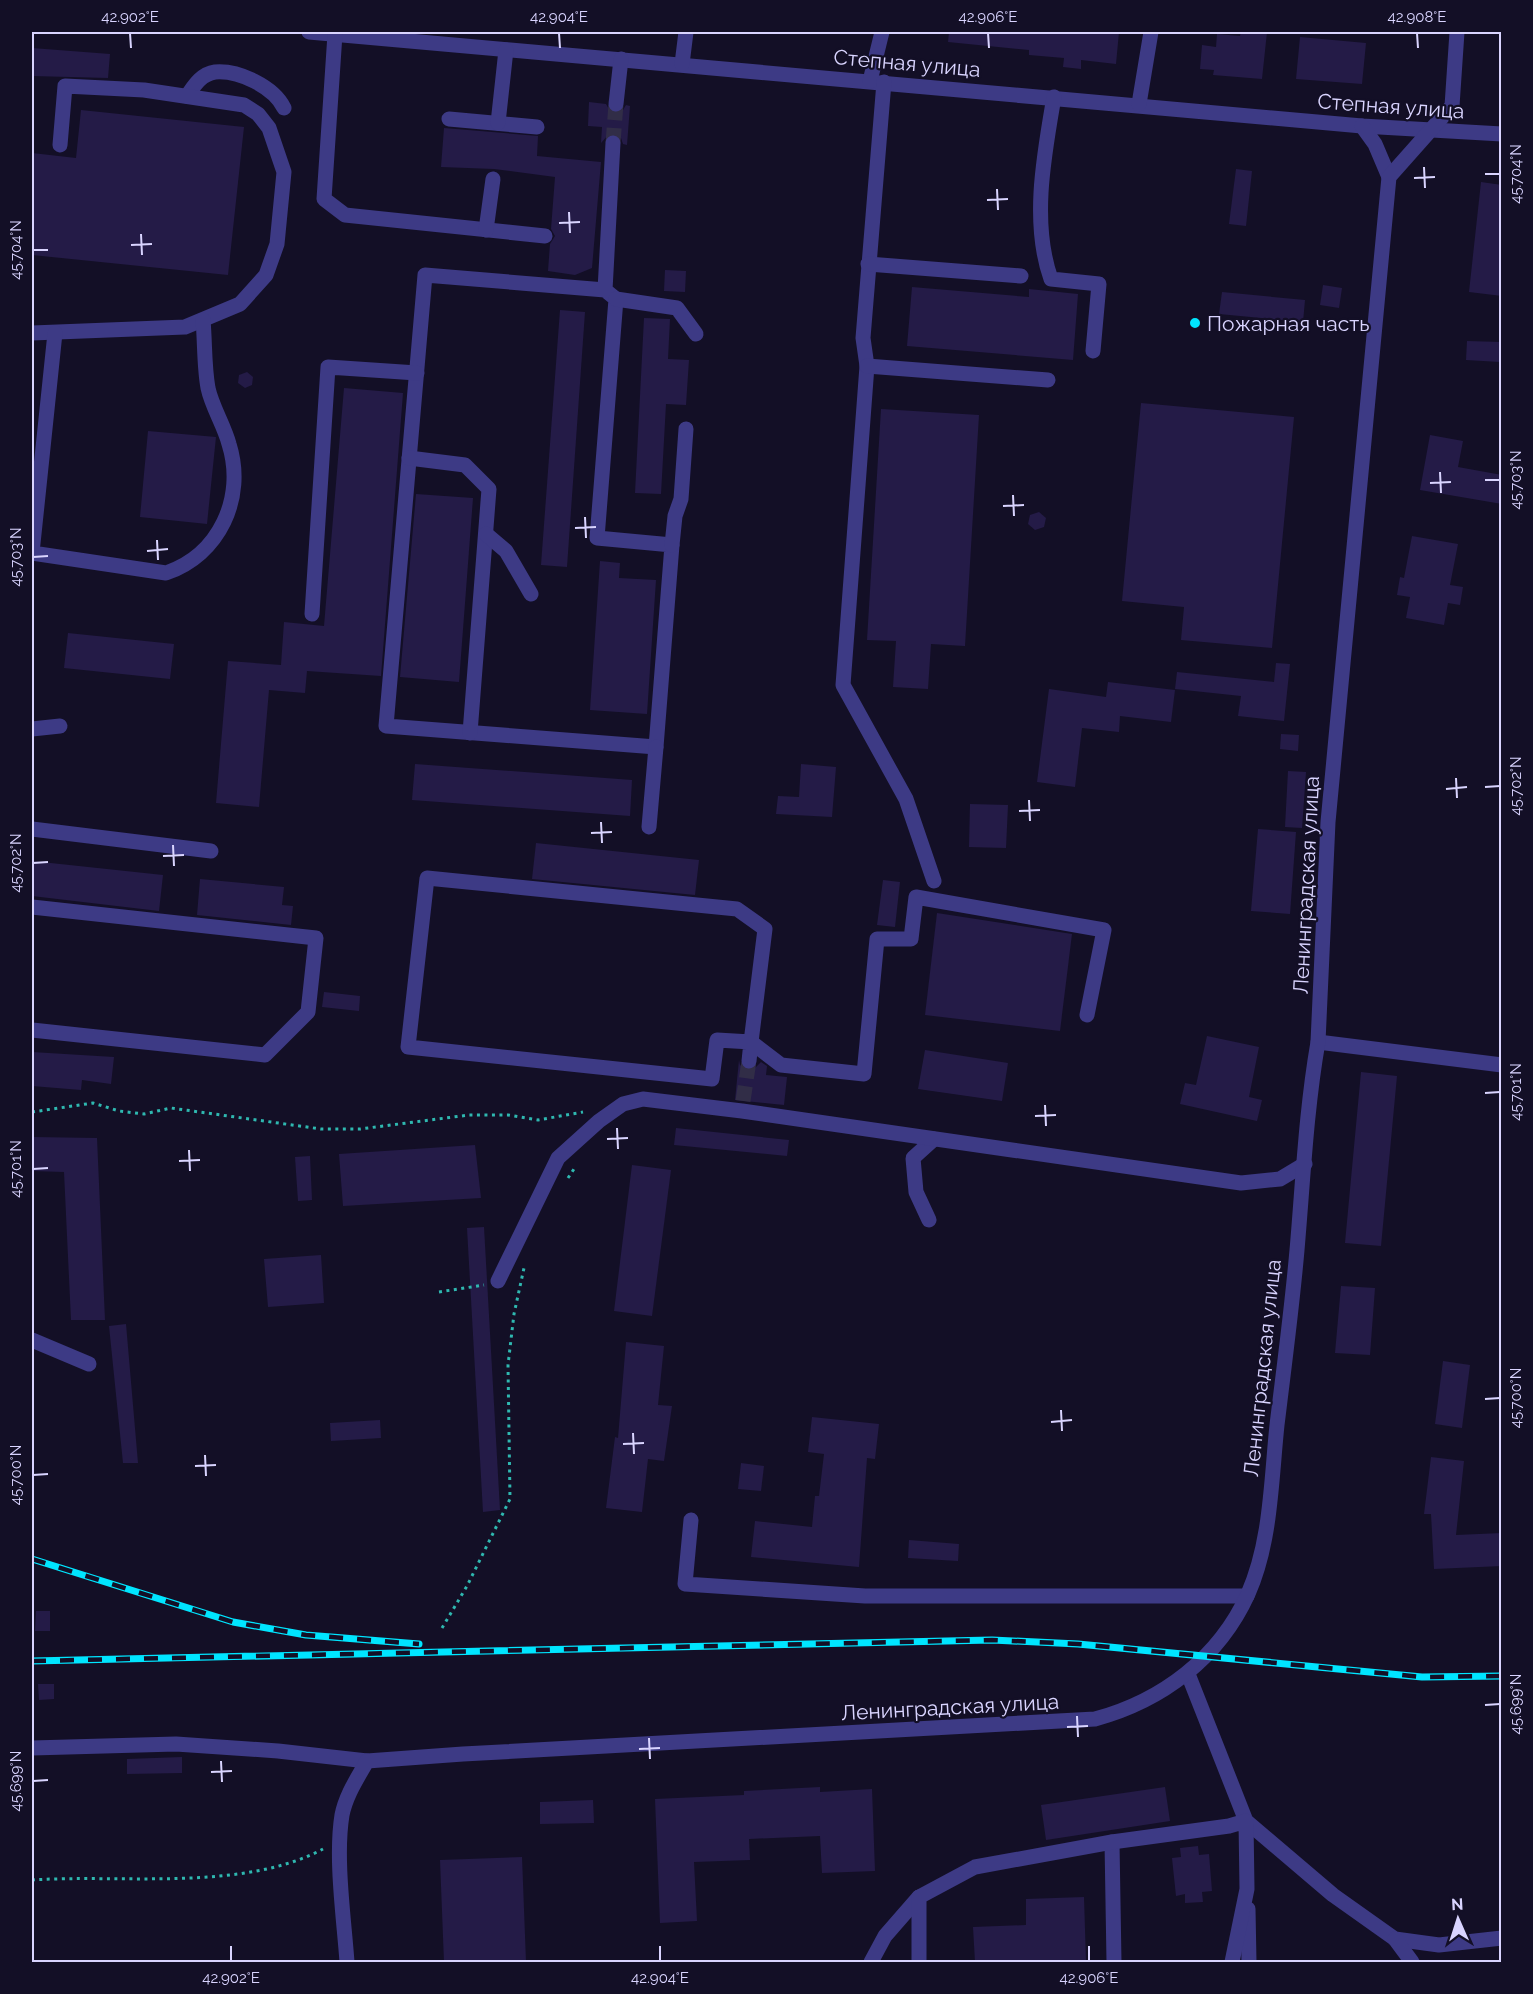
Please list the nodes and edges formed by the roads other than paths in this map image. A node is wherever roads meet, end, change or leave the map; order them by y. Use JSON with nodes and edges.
{"nodes":[{"id":1,"x":309,"y":32,"type":"edge"},
{"id":2,"x":686,"y":32,"type":"edge"},
{"id":3,"x":882,"y":32,"type":"edge"},
{"id":4,"x":1151,"y":32,"type":"edge"},
{"id":5,"x":1457,"y":32,"type":"edge"},
{"id":6,"x":335,"y":34,"type":"junction"},
{"id":7,"x":506,"y":50,"type":"junction"},
{"id":8,"x":621,"y":59,"type":"junction"},
{"id":9,"x":682,"y":64,"type":"junction"},
{"id":10,"x":877,"y":81,"type":"junction"},
{"id":11,"x":187,"y":96,"type":"junction"},
{"id":12,"x":1054,"y":97,"type":"junction"},
{"id":13,"x":616,"y":104,"type":"tunnel mouth"},
{"id":14,"x":1139,"y":104,"type":"junction"},
{"id":15,"x":284,"y":108,"type":"dead end"},
{"id":16,"x":449,"y":119,"type":"dead end"},
{"id":17,"x":498,"y":123,"type":"junction"},
{"id":18,"x":1362,"y":126,"type":"junction"},
{"id":19,"x":537,"y":127,"type":"dead end"},
{"id":20,"x":1430,"y":130,"type":"junction"},
{"id":21,"x":1502,"y":134,"type":"edge"},
{"id":22,"x":613,"y":144,"type":"tunnel mouth"},
{"id":23,"x":60,"y":145,"type":"dead end"},
{"id":24,"x":1389,"y":177,"type":"junction"},
{"id":25,"x":493,"y":179,"type":"dead end"},
{"id":26,"x":486,"y":230,"type":"junction"},
{"id":27,"x":545,"y":236,"type":"dead end"},
{"id":28,"x":868,"y":264,"type":"junction"},
{"id":29,"x":1021,"y":276,"type":"dead end"},
{"id":30,"x":611,"y":295,"type":"junction"},
{"id":31,"x":203,"y":320,"type":"junction"},
{"id":32,"x":32,"y":333,"type":"edge"},
{"id":33,"x":55,"y":333,"type":"junction"},
{"id":34,"x":696,"y":334,"type":"dead end"},
{"id":35,"x":1093,"y":351,"type":"dead end"},
{"id":36,"x":867,"y":366,"type":"junction"},
{"id":37,"x":417,"y":373,"type":"junction"},
{"id":38,"x":1048,"y":380,"type":"dead end"},
{"id":39,"x":686,"y":429,"type":"dead end"},
{"id":40,"x":409,"y":458,"type":"junction"},
{"id":41,"x":486,"y":534,"type":"junction"},
{"id":42,"x":672,"y":545,"type":"junction"},
{"id":43,"x":531,"y":594,"type":"dead end"},
{"id":44,"x":312,"y":614,"type":"dead end"},
{"id":45,"x":60,"y":726,"type":"dead end"},
{"id":46,"x":32,"y":729,"type":"edge"},
{"id":47,"x":470,"y":733,"type":"junction"},
{"id":48,"x":656,"y":747,"type":"junction"},
{"id":49,"x":649,"y":827,"type":"dead end"},
{"id":50,"x":32,"y":829,"type":"edge"},
{"id":51,"x":212,"y":851,"type":"dead end"},
{"id":52,"x":934,"y":881,"type":"dead end"},
{"id":53,"x":32,"y":907,"type":"edge"},
{"id":54,"x":1087,"y":1015,"type":"dead end"},
{"id":55,"x":32,"y":1030,"type":"edge"},
{"id":56,"x":751,"y":1042,"type":"junction"},
{"id":57,"x":1318,"y":1042,"type":"junction"},
{"id":58,"x":749,"y":1061,"type":"tunnel mouth"},
{"id":59,"x":1502,"y":1065,"type":"edge"},
{"id":60,"x":934,"y":1139,"type":"junction"},
{"id":61,"x":1305,"y":1164,"type":"junction"},
{"id":62,"x":929,"y":1220,"type":"dead end"},
{"id":63,"x":498,"y":1281,"type":"dead end"},
{"id":64,"x":32,"y":1340,"type":"edge"},
{"id":65,"x":90,"y":1364,"type":"dead end"},
{"id":66,"x":691,"y":1520,"type":"dead end"},
{"id":67,"x":1247,"y":1596,"type":"junction"},
{"id":68,"x":1188,"y":1674,"type":"junction"},
{"id":69,"x":32,"y":1748,"type":"edge"},
{"id":70,"x":367,"y":1761,"type":"junction"},
{"id":71,"x":1246,"y":1821,"type":"junction"},
{"id":72,"x":1112,"y":1842,"type":"junction"},
{"id":73,"x":1247,"y":1889,"type":"junction"},
{"id":74,"x":919,"y":1897,"type":"junction"},
{"id":75,"x":1502,"y":1938,"type":"edge"},
{"id":76,"x":1395,"y":1939,"type":"junction"},
{"id":77,"x":347,"y":1962,"type":"edge"},
{"id":78,"x":871,"y":1962,"type":"edge"},
{"id":79,"x":919,"y":1962,"type":"edge"},
{"id":80,"x":1114,"y":1962,"type":"edge"},
{"id":81,"x":1232,"y":1962,"type":"edge"},
{"id":82,"x":1249,"y":1962,"type":"edge"},
{"id":83,"x":1412,"y":1962,"type":"edge"}],
"edges":[{"from":1,"to":6,"type":"street","name":"Степная улица"},
{"from":2,"to":9,"type":"street"},
{"from":3,"to":10,"type":"street"},
{"from":4,"to":14,"type":"street"},
{"from":5,"to":20,"type":"street"},
{"from":6,"to":7,"type":"street","name":"Степная улица"},
{"from":6,"to":26,"type":"street"},
{"from":7,"to":8,"type":"street","name":"Степная улица"},
{"from":7,"to":17,"type":"street"},
{"from":8,"to":9,"type":"street","name":"Степная улица"},
{"from":8,"to":13,"type":"street"},
{"from":9,"to":10,"type":"street","name":"Степная улица"},
{"from":10,"to":12,"type":"street","name":"Степная улица"},
{"from":10,"to":28,"type":"street"},
{"from":11,"to":15,"type":"street"},
{"from":11,"to":23,"type":"street"},
{"from":11,"to":31,"type":"street"},
{"from":12,"to":14,"type":"street","name":"Степная улица"},
{"from":12,"to":35,"type":"street"},
{"from":14,"to":18,"type":"street","name":"Степная улица"},
{"from":16,"to":17,"type":"street"},
{"from":17,"to":19,"type":"street"},
{"from":18,"to":20,"type":"street","name":"Степная улица"},
{"from":18,"to":24,"type":"street"},
{"from":20,"to":21,"type":"street","name":"Степная улица"},
{"from":20,"to":24,"type":"street"},
{"from":22,"to":30,"type":"street"},
{"from":24,"to":57,"type":"street","name":"Ленинградская улица"},
{"from":25,"to":26,"type":"street"},
{"from":26,"to":27,"type":"street"},
{"from":28,"to":29,"type":"street"},
{"from":28,"to":36,"type":"street"},
{"from":30,"to":34,"type":"street"},
{"from":30,"to":37,"type":"street"},
{"from":30,"to":42,"type":"street"},
{"from":31,"to":33,"type":"street"},
{"from":31,"to":33,"type":"street"},
{"from":32,"to":33,"type":"street"},
{"from":36,"to":38,"type":"street"},
{"from":36,"to":52,"type":"street"},
{"from":37,"to":40,"type":"street"},
{"from":37,"to":44,"type":"street"},
{"from":39,"to":42,"type":"street"},
{"from":40,"to":41,"type":"street"},
{"from":40,"to":47,"type":"street"},
{"from":41,"to":43,"type":"street"},
{"from":41,"to":47,"type":"street"},
{"from":42,"to":48,"type":"street"},
{"from":45,"to":46,"type":"street"},
{"from":47,"to":48,"type":"street"},
{"from":48,"to":49,"type":"street"},
{"from":50,"to":51,"type":"street"},
{"from":53,"to":55,"type":"street"},
{"from":54,"to":56,"type":"street"},
{"from":56,"to":56,"type":"street"},
{"from":56,"to":58,"type":"street"},
{"from":57,"to":59,"type":"street"},
{"from":57,"to":61,"type":"street","name":"Ленинградская улица"},
{"from":60,"to":61,"type":"street"},
{"from":60,"to":62,"type":"street"},
{"from":60,"to":63,"type":"street"},
{"from":61,"to":67,"type":"street","name":"Ленинградская улица"},
{"from":64,"to":65,"type":"street"},
{"from":66,"to":67,"type":"street"},
{"from":67,"to":68,"type":"street","name":"Ленинградская улица"},
{"from":68,"to":70,"type":"street","name":"Ленинградская улица"},
{"from":68,"to":71,"type":"street"},
{"from":69,"to":70,"type":"street","name":"Ленинградская улица"},
{"from":70,"to":77,"type":"street"},
{"from":71,"to":72,"type":"street"},
{"from":71,"to":73,"type":"street"},
{"from":71,"to":76,"type":"street"},
{"from":72,"to":74,"type":"street"},
{"from":72,"to":80,"type":"street"},
{"from":73,"to":81,"type":"street"},
{"from":73,"to":82,"type":"street"},
{"from":74,"to":78,"type":"street"},
{"from":74,"to":79,"type":"street"},
{"from":75,"to":76,"type":"street"},
{"from":76,"to":83,"type":"street"}]}
